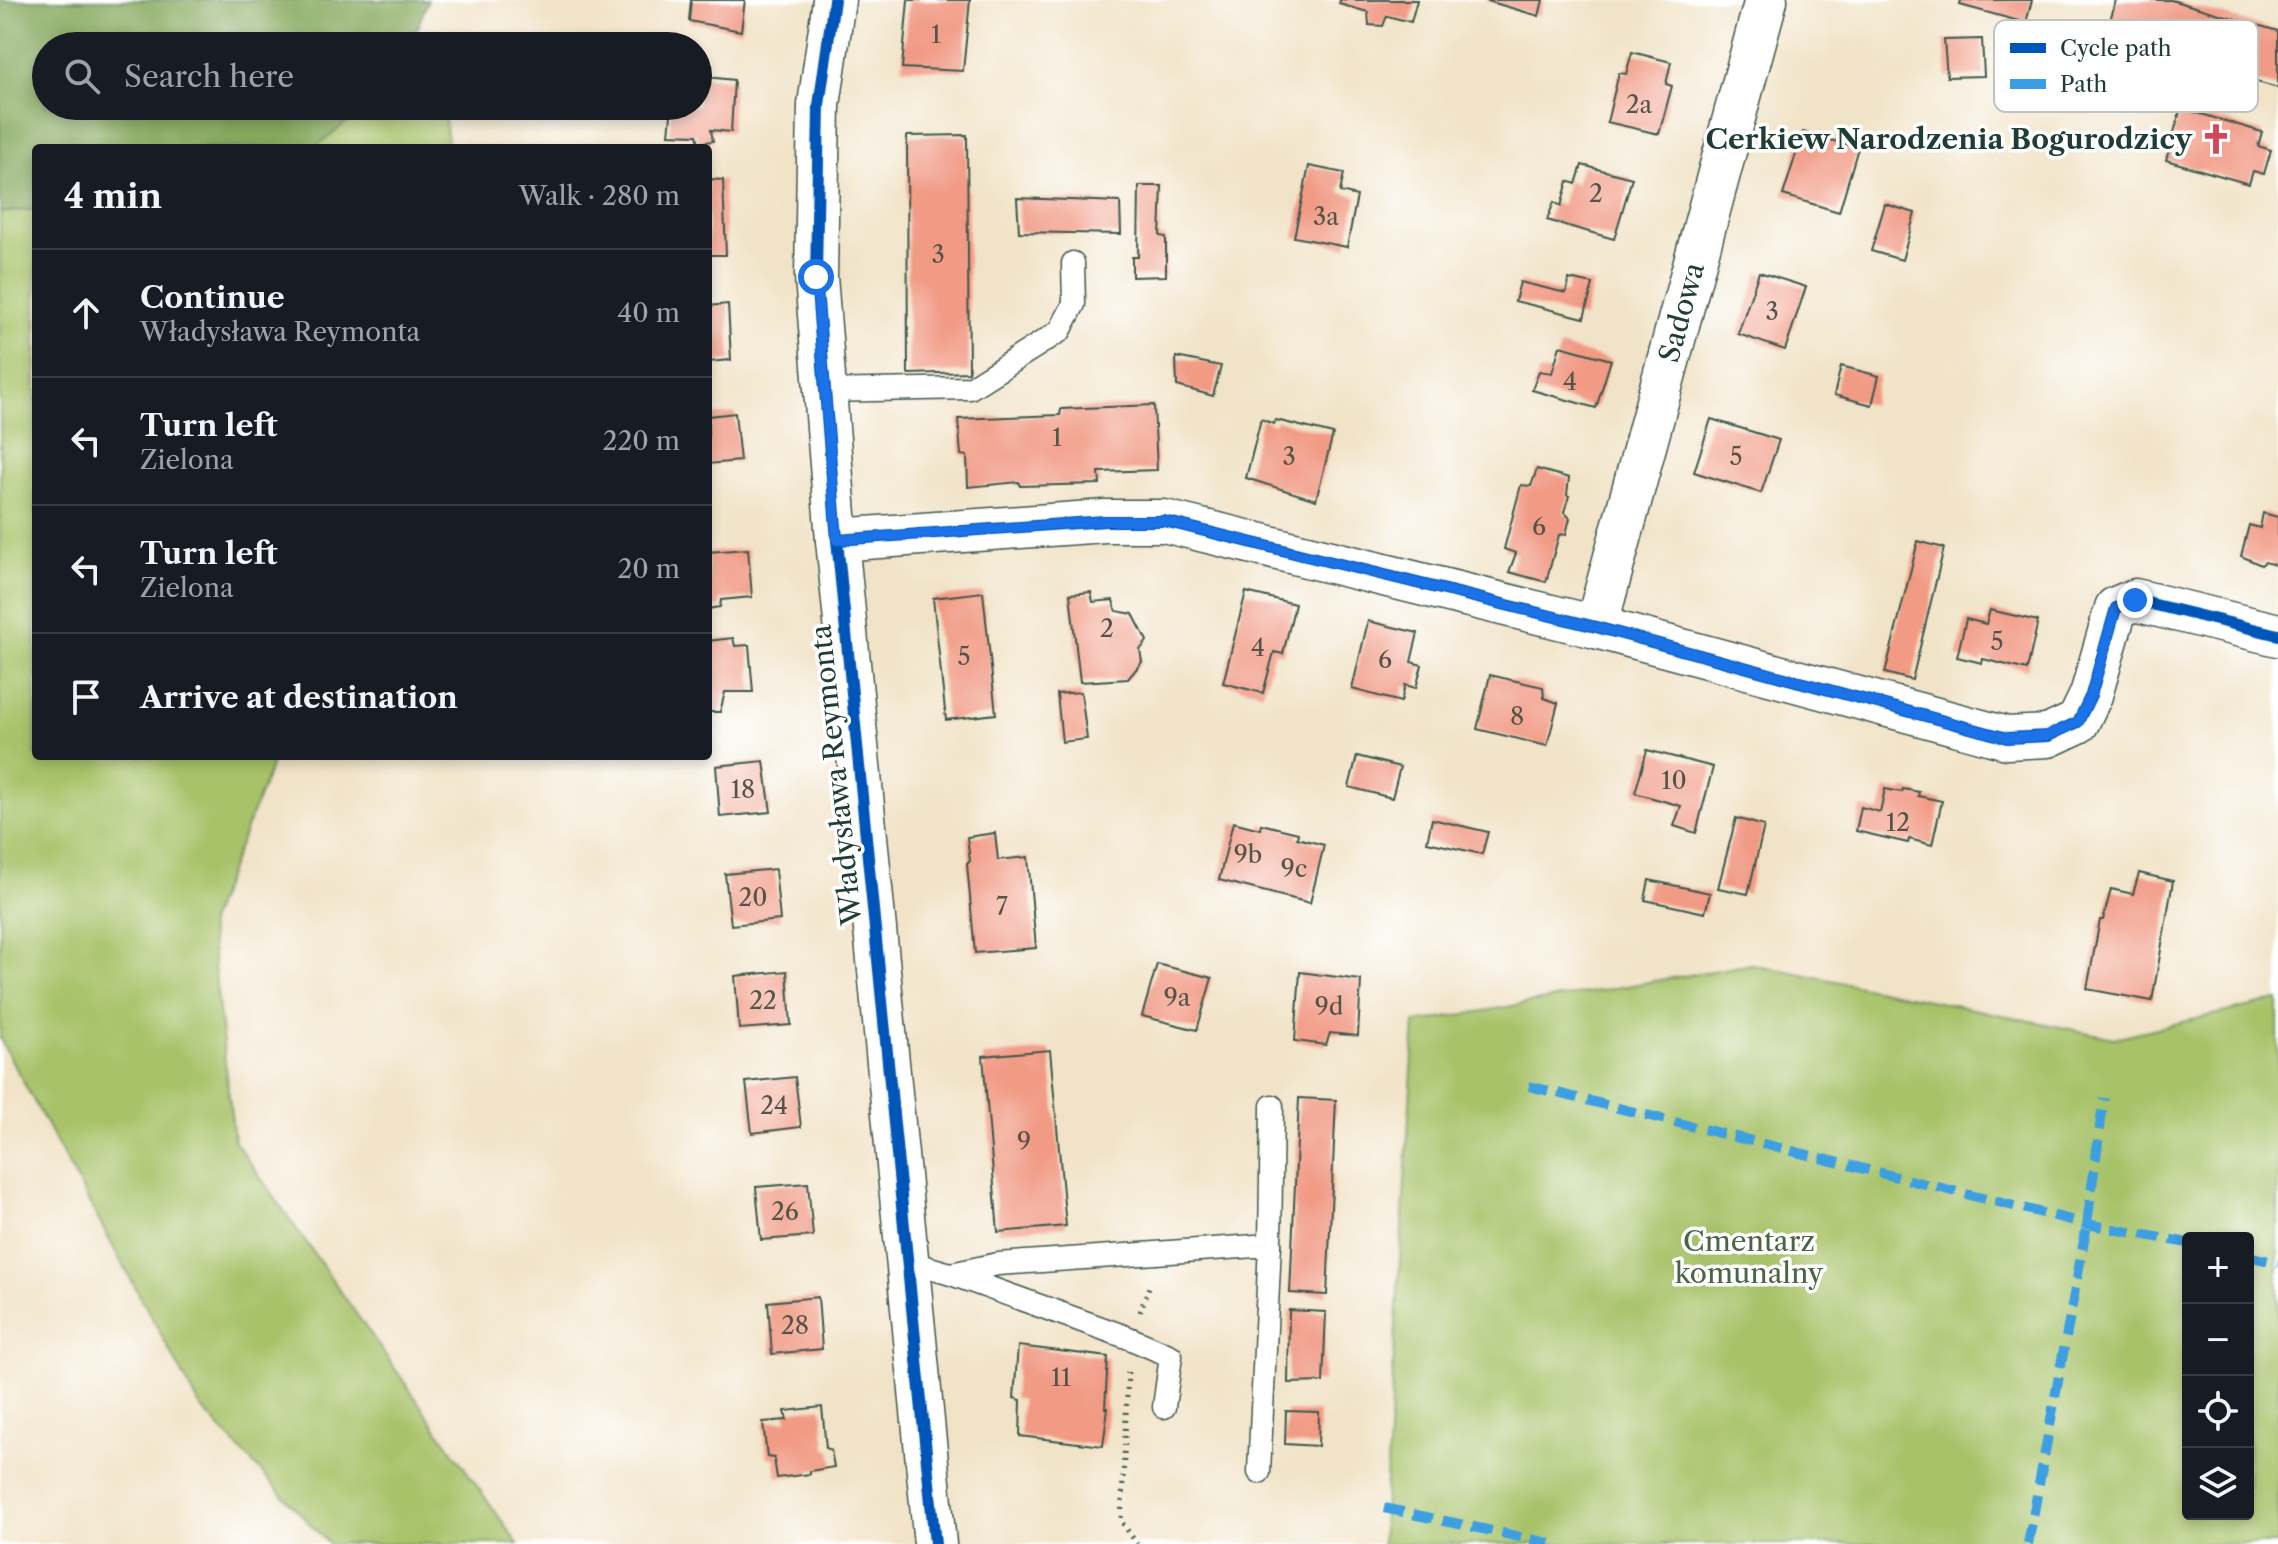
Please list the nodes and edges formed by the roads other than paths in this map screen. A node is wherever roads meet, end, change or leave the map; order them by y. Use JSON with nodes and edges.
{"nodes":[{"id":1,"x":834,"y":0,"type":"edge"},
{"id":2,"x":1766,"y":0,"type":"edge"},
{"id":3,"x":1073,"y":263,"type":"dead end"},
{"id":4,"x":825,"y":391,"type":"junction"},
{"id":5,"x":837,"y":540,"type":"junction"},
{"id":6,"x":1596,"y":627,"type":"junction"},
{"id":7,"x":2278,"y":635,"type":"edge"},
{"id":8,"x":1272,"y":1106,"type":"dead end"},
{"id":9,"x":1270,"y":1245,"type":"junction"},
{"id":10,"x":908,"y":1262,"type":"junction"},
{"id":11,"x":951,"y":1274,"type":"junction"},
{"id":12,"x":1164,"y":1407,"type":"dead end"},
{"id":13,"x":1259,"y":1472,"type":"dead end"},
{"id":14,"x":935,"y":1544,"type":"edge"}],
"edges":[{"from":1,"to":4,"type":"street","name":"Władysława Reymonta"},
{"from":2,"to":6,"type":"street","name":"Sadowa"},
{"from":3,"to":4,"type":"lane"},
{"from":4,"to":5,"type":"street","name":"Władysława Reymonta"},
{"from":5,"to":6,"type":"street"},
{"from":5,"to":10,"type":"street","name":"Władysława Reymonta"},
{"from":6,"to":7,"type":"street"},
{"from":8,"to":9,"type":"lane"},
{"from":9,"to":11,"type":"lane"},
{"from":9,"to":13,"type":"lane"},
{"from":10,"to":11,"type":"lane"},
{"from":10,"to":14,"type":"street","name":"Władysława Reymonta"},
{"from":11,"to":12,"type":"lane"}]}
